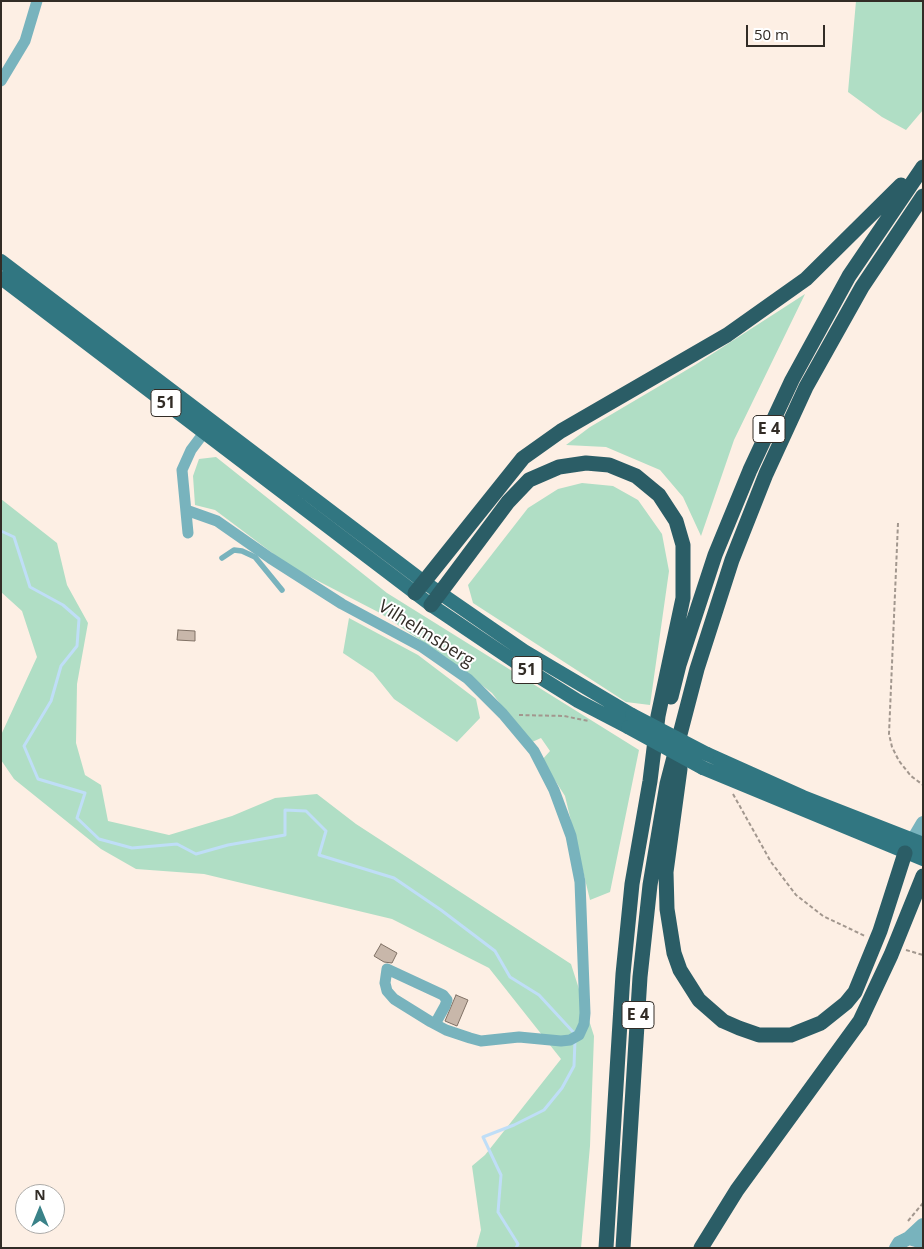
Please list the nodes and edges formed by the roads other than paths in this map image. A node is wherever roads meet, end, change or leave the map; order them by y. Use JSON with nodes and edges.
{"nodes":[{"id":1,"x":36,"y":1,"type":"edge"},
{"id":2,"x":1,"y":80,"type":"edge"},
{"id":3,"x":923,"y":162,"type":"edge"},
{"id":4,"x":923,"y":167,"type":"edge"},
{"id":5,"x":923,"y":196,"type":"edge"},
{"id":6,"x":1,"y":261,"type":"edge"},
{"id":7,"x":1,"y":278,"type":"edge"},
{"id":8,"x":208,"y":427,"type":"junction"},
{"id":9,"x":186,"y":510,"type":"junction"},
{"id":10,"x":188,"y":533,"type":"dead end"},
{"id":11,"x":222,"y":558,"type":"dead end"},
{"id":12,"x":420,"y":587,"type":"junction"},
{"id":13,"x":282,"y":590,"type":"dead end"},
{"id":14,"x":435,"y":599,"type":"junction"},
{"id":15,"x":692,"y":686,"type":"junction"},
{"id":16,"x":630,"y":722,"type":"junction"},
{"id":17,"x":650,"y":781,"type":"junction"},
{"id":18,"x":923,"y":823,"type":"edge"},
{"id":19,"x":914,"y":846,"type":"edge"},
{"id":20,"x":923,"y":859,"type":"edge"},
{"id":21,"x":923,"y":876,"type":"edge"},
{"id":22,"x":435,"y":1024,"type":"junction"},
{"id":23,"x":923,"y":1225,"type":"edge"},
{"id":24,"x":912,"y":1236,"type":"edge"},
{"id":25,"x":606,"y":1248,"type":"edge"},
{"id":26,"x":623,"y":1248,"type":"edge"},
{"id":27,"x":700,"y":1248,"type":"edge"},
{"id":28,"x":896,"y":1248,"type":"edge"}],
"edges":[{"from":1,"to":2,"type":"street"},
{"from":3,"to":12,"type":"highway"},
{"from":4,"to":17,"type":"highway","number":"E 4"},
{"from":5,"to":15,"type":"highway","number":"E 4"},
{"from":6,"to":8,"type":"main road","number":"51"},
{"from":7,"to":8,"type":"main road","number":"51"},
{"from":8,"to":9,"type":"street"},
{"from":8,"to":12,"type":"main road","number":"51"},
{"from":9,"to":10,"type":"street"},
{"from":9,"to":22,"type":"street","name":"Vilhelmsberg"},
{"from":11,"to":13,"type":"lane"},
{"from":12,"to":14,"type":"main road","number":"51"},
{"from":14,"to":16,"type":"main road","number":"51"},
{"from":14,"to":17,"type":"highway"},
{"from":15,"to":19,"type":"highway"},
{"from":15,"to":26,"type":"highway","number":"E 4"},
{"from":16,"to":19,"type":"main road","number":"51","bridge":true},
{"from":16,"to":19,"type":"main road","number":"51","bridge":true},
{"from":17,"to":25,"type":"highway","number":"E 4"},
{"from":18,"to":19,"type":"street"},
{"from":19,"to":20,"type":"main road","number":"51"},
{"from":21,"to":27,"type":"highway"},
{"from":22,"to":22,"type":"street","name":"Vilhelmsberg"},
{"from":23,"to":24,"type":"street"},
{"from":24,"to":28,"type":"street"}]}
